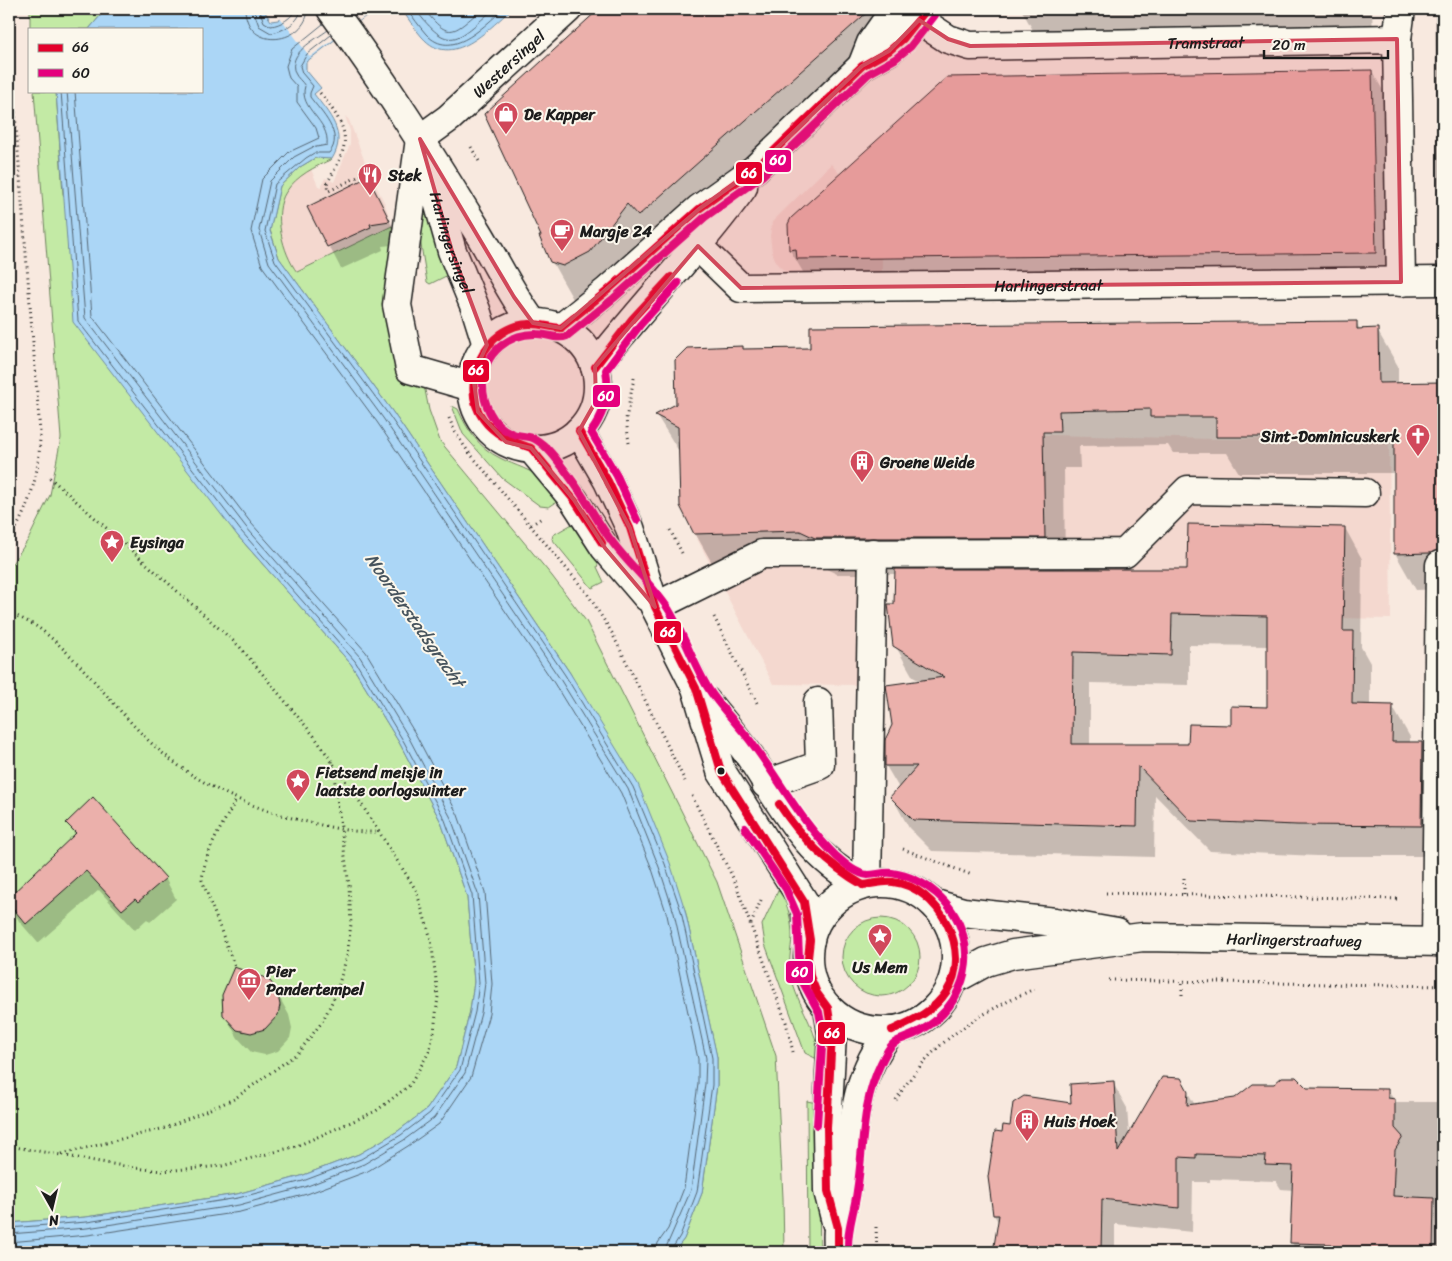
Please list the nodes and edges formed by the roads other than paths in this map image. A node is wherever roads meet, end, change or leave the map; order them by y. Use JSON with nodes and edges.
{"nodes":[{"id":1,"x":568,"y":9,"type":"edge"},
{"id":2,"x":1401,"y":9,"type":"edge"},
{"id":3,"x":911,"y":11,"type":"edge"},
{"id":4,"x":339,"y":19,"type":"edge"},
{"id":5,"x":1397,"y":39,"type":"junction"},
{"id":6,"x":420,"y":140,"type":"junction"},
{"id":7,"x":755,"y":169,"type":"junction"},
{"id":8,"x":678,"y":227,"type":"junction"},
{"id":9,"x":698,"y":246,"type":"junction"},
{"id":10,"x":1443,"y":281,"type":"edge"},
{"id":11,"x":1401,"y":282,"type":"junction"},
{"id":12,"x":533,"y":323,"type":"junction"},
{"id":13,"x":561,"y":328,"type":"junction"},
{"id":14,"x":487,"y":345,"type":"junction"},
{"id":15,"x":595,"y":367,"type":"junction"},
{"id":16,"x":472,"y":387,"type":"junction"},
{"id":17,"x":579,"y":430,"type":"junction"},
{"id":18,"x":531,"y":448,"type":"junction"},
{"id":19,"x":1365,"y":492,"type":"dead end"},
{"id":20,"x":873,"y":553,"type":"junction"},
{"id":21,"x":1440,"y":565,"type":"dead end"},
{"id":22,"x":655,"y":607,"type":"junction"},
{"id":23,"x":696,"y":688,"type":"junction"},
{"id":24,"x":818,"y":702,"type":"dead end"},
{"id":25,"x":766,"y":784,"type":"junction"},
{"id":26,"x":865,"y":884,"type":"junction"},
{"id":27,"x":935,"y":904,"type":"junction"},
{"id":28,"x":1143,"y":937,"type":"junction"},
{"id":29,"x":810,"y":940,"type":"junction"},
{"id":30,"x":1440,"y":942,"type":"edge"},
{"id":31,"x":953,"y":980,"type":"junction"},
{"id":32,"x":828,"y":1008,"type":"junction"},
{"id":33,"x":892,"y":1030,"type":"junction"},
{"id":34,"x":838,"y":1240,"type":"edge"}],
"edges":[{"from":1,"to":6,"type":"main road","name":"Westersingel"},
{"from":2,"to":5,"type":"main road"},
{"from":3,"to":5,"type":"main road","name":"Tramstraat"},
{"from":3,"to":7,"type":"main road"},
{"from":4,"to":6,"type":"main road","name":"Harlingersingel"},
{"from":5,"to":11,"type":"main road"},
{"from":6,"to":12,"type":"main road","name":"Harlingersingel"},
{"from":6,"to":14,"type":"main road","name":"Harlingersingel"},
{"from":6,"to":16,"type":"main road"},
{"from":7,"to":8,"type":"main road"},
{"from":7,"to":9,"type":"main road"},
{"from":8,"to":9,"type":"main road","name":"Harlingerstraat"},
{"from":8,"to":13,"type":"main road"},
{"from":9,"to":11,"type":"main road","name":"Harlingerstraat"},
{"from":9,"to":15,"type":"main road"},
{"from":10,"to":11,"type":"main road","name":"Harlingerstraat"},
{"from":12,"to":13,"type":"main road"},
{"from":12,"to":14,"type":"main road"},
{"from":13,"to":15,"type":"main road"},
{"from":14,"to":16,"type":"main road"},
{"from":15,"to":17,"type":"main road"},
{"from":16,"to":18,"type":"main road"},
{"from":17,"to":18,"type":"main road"},
{"from":17,"to":22,"type":"main road"},
{"from":18,"to":22,"type":"main road"},
{"from":19,"to":20,"type":"main road"},
{"from":20,"to":22,"type":"main road"},
{"from":20,"to":26,"type":"main road"},
{"from":21,"to":30,"type":"main road"},
{"from":22,"to":23,"type":"main road"},
{"from":23,"to":25,"type":"main road"},
{"from":23,"to":29,"type":"main road"},
{"from":24,"to":25,"type":"main road"},
{"from":25,"to":26,"type":"main road"},
{"from":26,"to":27,"type":"main road"},
{"from":26,"to":29,"type":"main road"},
{"from":27,"to":28,"type":"main road","name":"Harlingerstraatweg"},
{"from":27,"to":31,"type":"main road"},
{"from":28,"to":30,"type":"main road","name":"Harlingerstraatweg"},
{"from":28,"to":31,"type":"main road","name":"Harlingerstraatweg"},
{"from":29,"to":32,"type":"main road"},
{"from":31,"to":33,"type":"main road"},
{"from":32,"to":33,"type":"main road"},
{"from":32,"to":34,"type":"main road"},
{"from":33,"to":34,"type":"main road"}]}
